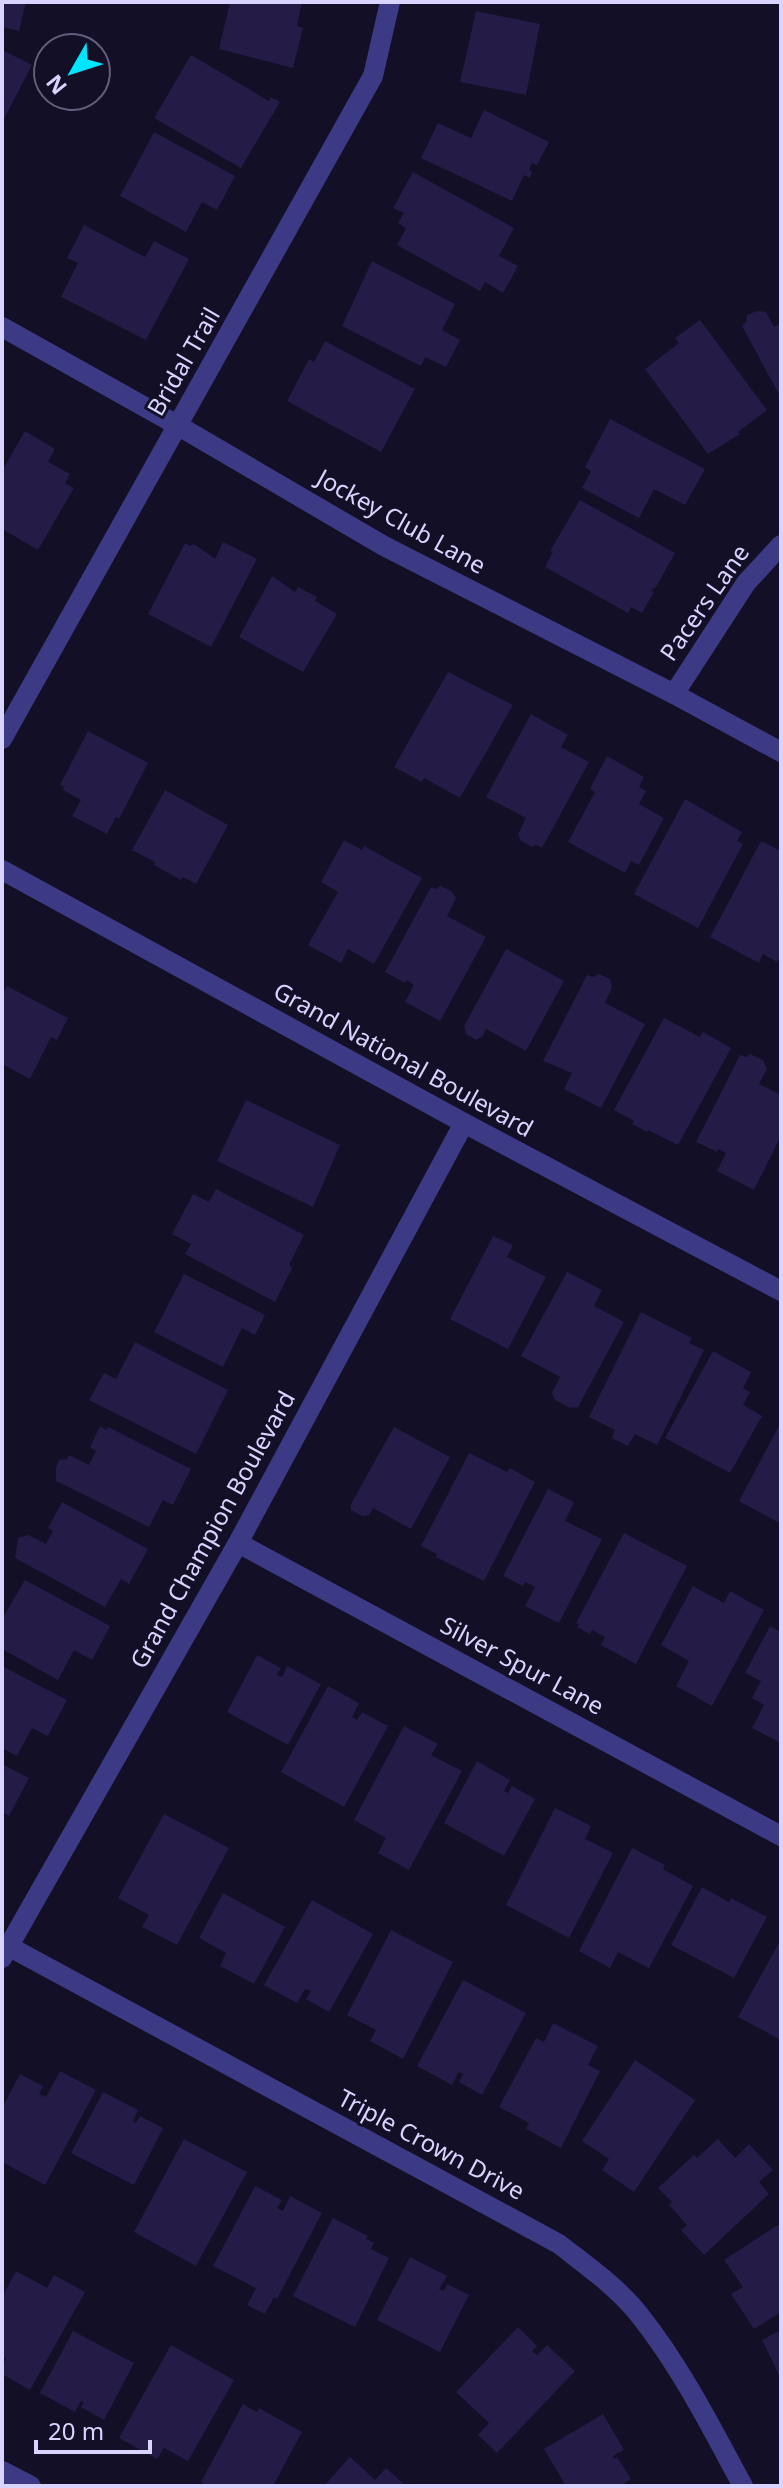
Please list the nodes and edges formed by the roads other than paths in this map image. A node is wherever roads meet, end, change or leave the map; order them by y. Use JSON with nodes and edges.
{"nodes":[{"id":1,"x":390,"y":2,"type":"edge"},
{"id":2,"x":2,"y":327,"type":"edge"},
{"id":3,"x":177,"y":425,"type":"junction"},
{"id":4,"x":781,"y":545,"type":"edge"},
{"id":5,"x":674,"y":694,"type":"junction"},
{"id":6,"x":2,"y":739,"type":"edge"},
{"id":7,"x":781,"y":752,"type":"edge"},
{"id":8,"x":2,"y":870,"type":"edge"},
{"id":9,"x":464,"y":1123,"type":"junction"},
{"id":10,"x":781,"y":1291,"type":"edge"},
{"id":11,"x":238,"y":1543,"type":"junction"},
{"id":12,"x":781,"y":1836,"type":"edge"},
{"id":13,"x":5,"y":1952,"type":"edge"},
{"id":14,"x":2,"y":2471,"type":"edge"},
{"id":15,"x":31,"y":2486,"type":"edge"},
{"id":16,"x":743,"y":2486,"type":"edge"}],
"edges":[{"from":1,"to":3,"type":"street","name":"Bridal Trail"},
{"from":2,"to":3,"type":"street","name":"Jockey Club Lane"},
{"from":3,"to":5,"type":"street","name":"Jockey Club Lane"},
{"from":3,"to":6,"type":"street","name":"Bridal Trail"},
{"from":4,"to":5,"type":"street","name":"Pacers Lane"},
{"from":5,"to":7,"type":"street","name":"Jockey Club Lane"},
{"from":8,"to":9,"type":"street","name":"Grand National Boulevard"},
{"from":9,"to":10,"type":"street","name":"Grand National Boulevard"},
{"from":9,"to":11,"type":"street","name":"Grand Champion Boulevard"},
{"from":11,"to":12,"type":"street","name":"Silver Spur Lane"},
{"from":11,"to":13,"type":"street","name":"Grand Champion Boulevard"},
{"from":13,"to":16,"type":"street","name":"Triple Crown Drive"},
{"from":14,"to":15,"type":"street"}]}
